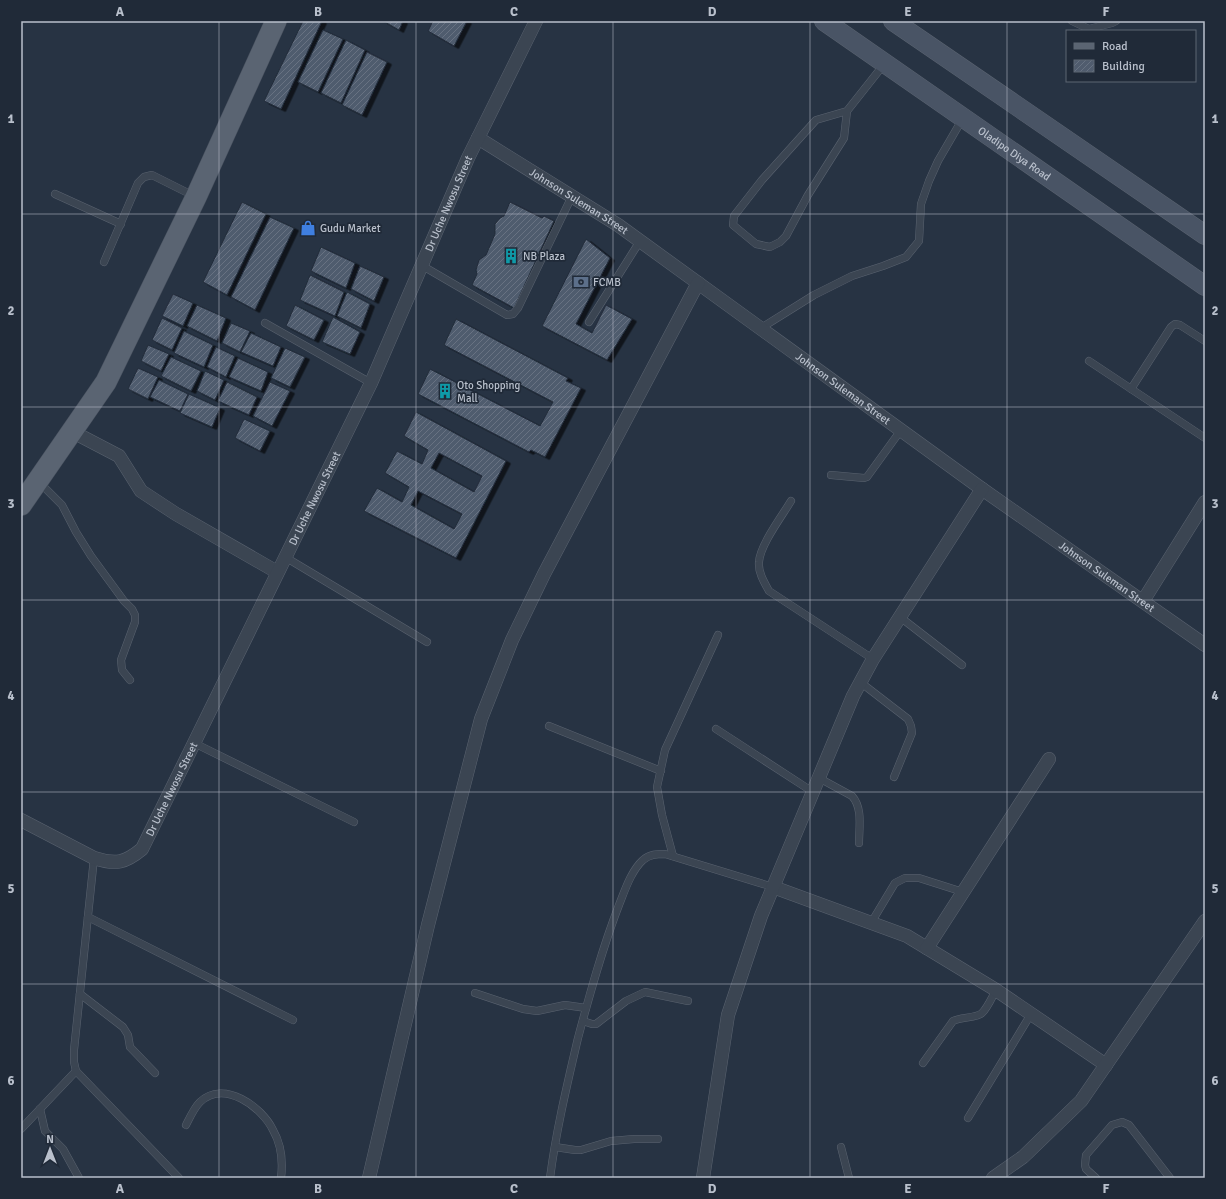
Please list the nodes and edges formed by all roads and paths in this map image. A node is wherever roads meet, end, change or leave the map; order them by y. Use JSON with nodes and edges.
{"nodes":[{"id":1,"x":536,"y":21,"type":"edge"},
{"id":2,"x":824,"y":21,"type":"edge"},
{"id":3,"x":893,"y":21,"type":"edge"},
{"id":4,"x":1072,"y":21,"type":"edge"},
{"id":5,"x":1116,"y":21,"type":"edge"},
{"id":6,"x":273,"y":22,"type":"edge"},
{"id":7,"x":885,"y":63,"type":"junction"},
{"id":8,"x":847,"y":111,"type":"junction"},
{"id":9,"x":963,"y":118,"type":"junction"},
{"id":10,"x":478,"y":138,"type":"junction"},
{"id":11,"x":55,"y":194,"type":"dead end"},
{"id":12,"x":572,"y":196,"type":"junction"},
{"id":13,"x":196,"y":197,"type":"junction"},
{"id":14,"x":121,"y":224,"type":"junction"},
{"id":15,"x":1205,"y":235,"type":"edge"},
{"id":16,"x":640,"y":241,"type":"junction"},
{"id":17,"x":104,"y":262,"type":"dead end"},
{"id":18,"x":422,"y":265,"type":"junction"},
{"id":19,"x":698,"y":283,"type":"junction"},
{"id":20,"x":1205,"y":286,"type":"edge"},
{"id":21,"x":589,"y":322,"type":"dead end"},
{"id":22,"x":265,"y":323,"type":"dead end"},
{"id":23,"x":761,"y":328,"type":"junction"},
{"id":24,"x":1205,"y":341,"type":"edge"},
{"id":25,"x":1089,"y":361,"type":"dead end"},
{"id":26,"x":371,"y":383,"type":"junction"},
{"id":27,"x":1131,"y":389,"type":"junction"},
{"id":28,"x":901,"y":430,"type":"junction"},
{"id":29,"x":73,"y":432,"type":"junction"},
{"id":30,"x":1205,"y":438,"type":"edge"},
{"id":31,"x":831,"y":475,"type":"dead end"},
{"id":32,"x":982,"y":489,"type":"junction"},
{"id":33,"x":27,"y":494,"type":"edge"},
{"id":34,"x":791,"y":501,"type":"dead end"},
{"id":35,"x":1205,"y":502,"type":"edge"},
{"id":36,"x":285,"y":557,"type":"junction"},
{"id":37,"x":278,"y":572,"type":"junction"},
{"id":38,"x":1143,"y":602,"type":"junction"},
{"id":39,"x":900,"y":617,"type":"junction"},
{"id":40,"x":718,"y":635,"type":"dead end"},
{"id":41,"x":427,"y":642,"type":"dead end"},
{"id":42,"x":1205,"y":645,"type":"edge"},
{"id":43,"x":873,"y":659,"type":"junction"},
{"id":44,"x":962,"y":665,"type":"dead end"},
{"id":45,"x":130,"y":680,"type":"dead end"},
{"id":46,"x":860,"y":682,"type":"junction"},
{"id":47,"x":549,"y":726,"type":"dead end"},
{"id":48,"x":716,"y":729,"type":"dead end"},
{"id":49,"x":194,"y":743,"type":"junction"},
{"id":50,"x":1049,"y":759,"type":"dead end"},
{"id":51,"x":661,"y":770,"type":"junction"},
{"id":52,"x":894,"y":777,"type":"dead end"},
{"id":53,"x":819,"y":778,"type":"junction"},
{"id":54,"x":813,"y":792,"type":"junction"},
{"id":55,"x":21,"y":820,"type":"edge"},
{"id":56,"x":354,"y":822,"type":"dead end"},
{"id":57,"x":859,"y":843,"type":"dead end"},
{"id":58,"x":673,"y":856,"type":"junction"},
{"id":59,"x":94,"y":858,"type":"junction"},
{"id":60,"x":773,"y":887,"type":"junction"},
{"id":61,"x":963,"y":892,"type":"junction"},
{"id":62,"x":88,"y":917,"type":"junction"},
{"id":63,"x":1205,"y":921,"type":"edge"},
{"id":64,"x":871,"y":923,"type":"junction"},
{"id":65,"x":927,"y":948,"type":"junction"},
{"id":66,"x":996,"y":990,"type":"junction"},
{"id":67,"x":475,"y":993,"type":"dead end"},
{"id":68,"x":80,"y":994,"type":"junction"},
{"id":69,"x":688,"y":1001,"type":"dead end"},
{"id":70,"x":586,"y":1008,"type":"junction"},
{"id":71,"x":1031,"y":1014,"type":"junction"},
{"id":72,"x":293,"y":1020,"type":"dead end"},
{"id":73,"x":582,"y":1022,"type":"junction"},
{"id":74,"x":923,"y":1063,"type":"dead end"},
{"id":75,"x":1106,"y":1065,"type":"junction"},
{"id":76,"x":76,"y":1071,"type":"junction"},
{"id":77,"x":155,"y":1073,"type":"dead end"},
{"id":78,"x":40,"y":1109,"type":"junction"},
{"id":79,"x":968,"y":1118,"type":"dead end"},
{"id":80,"x":186,"y":1125,"type":"dead end"},
{"id":81,"x":21,"y":1129,"type":"edge"},
{"id":82,"x":658,"y":1139,"type":"dead end"},
{"id":83,"x":841,"y":1146,"type":"dead end"},
{"id":84,"x":554,"y":1147,"type":"junction"},
{"id":85,"x":79,"y":1178,"type":"edge"},
{"id":86,"x":179,"y":1178,"type":"edge"},
{"id":87,"x":281,"y":1178,"type":"edge"},
{"id":88,"x":369,"y":1178,"type":"edge"},
{"id":89,"x":550,"y":1178,"type":"edge"},
{"id":90,"x":703,"y":1178,"type":"edge"},
{"id":91,"x":849,"y":1178,"type":"edge"},
{"id":92,"x":993,"y":1178,"type":"edge"},
{"id":93,"x":1096,"y":1178,"type":"edge"},
{"id":94,"x":1170,"y":1178,"type":"edge"}],
"edges":[{"from":1,"to":10,"type":"street","name":"Dr Uche Nwosu Street"},
{"from":2,"to":7,"type":"main road","name":"Oladipo Diya Road"},
{"from":3,"to":15,"type":"main road"},
{"from":4,"to":5,"type":"lane"},
{"from":6,"to":13,"type":"main road"},
{"from":7,"to":8,"type":"lane"},
{"from":7,"to":9,"type":"main road","name":"Oladipo Diya Road"},
{"from":8,"to":8,"type":"lane"},
{"from":9,"to":20,"type":"main road","name":"Oladipo Diya Road"},
{"from":9,"to":23,"type":"lane"},
{"from":10,"to":12,"type":"street","name":"Johnson Suleman Street"},
{"from":10,"to":18,"type":"street","name":"Dr Uche Nwosu Street"},
{"from":11,"to":14,"type":"lane"},
{"from":12,"to":16,"type":"street","name":"Johnson Suleman Street"},
{"from":12,"to":18,"type":"lane"},
{"from":13,"to":14,"type":"lane"},
{"from":13,"to":29,"type":"main road"},
{"from":14,"to":17,"type":"lane"},
{"from":16,"to":19,"type":"street","name":"Johnson Suleman Street"},
{"from":16,"to":21,"type":"lane"},
{"from":18,"to":26,"type":"street","name":"Dr Uche Nwosu Street"},
{"from":19,"to":23,"type":"street","name":"Johnson Suleman Street"},
{"from":19,"to":88,"type":"street"},
{"from":22,"to":26,"type":"lane"},
{"from":23,"to":28,"type":"street","name":"Johnson Suleman Street"},
{"from":24,"to":27,"type":"lane"},
{"from":25,"to":27,"type":"lane"},
{"from":26,"to":36,"type":"street","name":"Dr Uche Nwosu Street"},
{"from":27,"to":30,"type":"lane"},
{"from":28,"to":31,"type":"lane"},
{"from":28,"to":32,"type":"street","name":"Johnson Suleman Street"},
{"from":29,"to":33,"type":"main road"},
{"from":29,"to":37,"type":"street"},
{"from":32,"to":38,"type":"street","name":"Johnson Suleman Street"},
{"from":32,"to":39,"type":"street"},
{"from":33,"to":45,"type":"lane"},
{"from":34,"to":43,"type":"lane"},
{"from":35,"to":38,"type":"street"},
{"from":36,"to":37,"type":"street","name":"Dr Uche Nwosu Street"},
{"from":36,"to":41,"type":"lane"},
{"from":37,"to":49,"type":"street","name":"Dr Uche Nwosu Street"},
{"from":38,"to":42,"type":"street","name":"Johnson Suleman Street"},
{"from":39,"to":43,"type":"street"},
{"from":39,"to":44,"type":"lane"},
{"from":40,"to":51,"type":"lane"},
{"from":43,"to":46,"type":"street"},
{"from":46,"to":52,"type":"lane"},
{"from":46,"to":53,"type":"street"},
{"from":47,"to":51,"type":"lane"},
{"from":48,"to":54,"type":"lane"},
{"from":49,"to":56,"type":"lane"},
{"from":49,"to":59,"type":"street","name":"Dr Uche Nwosu Street"},
{"from":50,"to":61,"type":"street"},
{"from":51,"to":58,"type":"lane"},
{"from":53,"to":54,"type":"street"},
{"from":53,"to":57,"type":"lane"},
{"from":54,"to":60,"type":"street"},
{"from":55,"to":59,"type":"street","name":"Dr Uche Nwosu Street"},
{"from":58,"to":60,"type":"lane"},
{"from":58,"to":70,"type":"lane"},
{"from":59,"to":62,"type":"lane"},
{"from":60,"to":64,"type":"street"},
{"from":60,"to":90,"type":"street"},
{"from":61,"to":64,"type":"lane"},
{"from":61,"to":65,"type":"street"},
{"from":62,"to":68,"type":"lane"},
{"from":62,"to":72,"type":"lane"},
{"from":63,"to":75,"type":"street"},
{"from":64,"to":65,"type":"street"},
{"from":65,"to":66,"type":"street"},
{"from":66,"to":71,"type":"street"},
{"from":66,"to":74,"type":"lane"},
{"from":67,"to":70,"type":"lane"},
{"from":68,"to":76,"type":"lane"},
{"from":68,"to":77,"type":"lane"},
{"from":69,"to":73,"type":"lane"},
{"from":70,"to":73,"type":"lane"},
{"from":71,"to":75,"type":"street"},
{"from":71,"to":79,"type":"lane"},
{"from":73,"to":84,"type":"lane"},
{"from":75,"to":92,"type":"street"},
{"from":76,"to":78,"type":"lane"},
{"from":76,"to":86,"type":"lane"},
{"from":78,"to":81,"type":"lane"},
{"from":78,"to":85,"type":"lane"},
{"from":80,"to":87,"type":"lane"},
{"from":82,"to":84,"type":"lane"},
{"from":83,"to":91,"type":"lane"},
{"from":84,"to":89,"type":"lane"},
{"from":93,"to":94,"type":"lane"}]}
